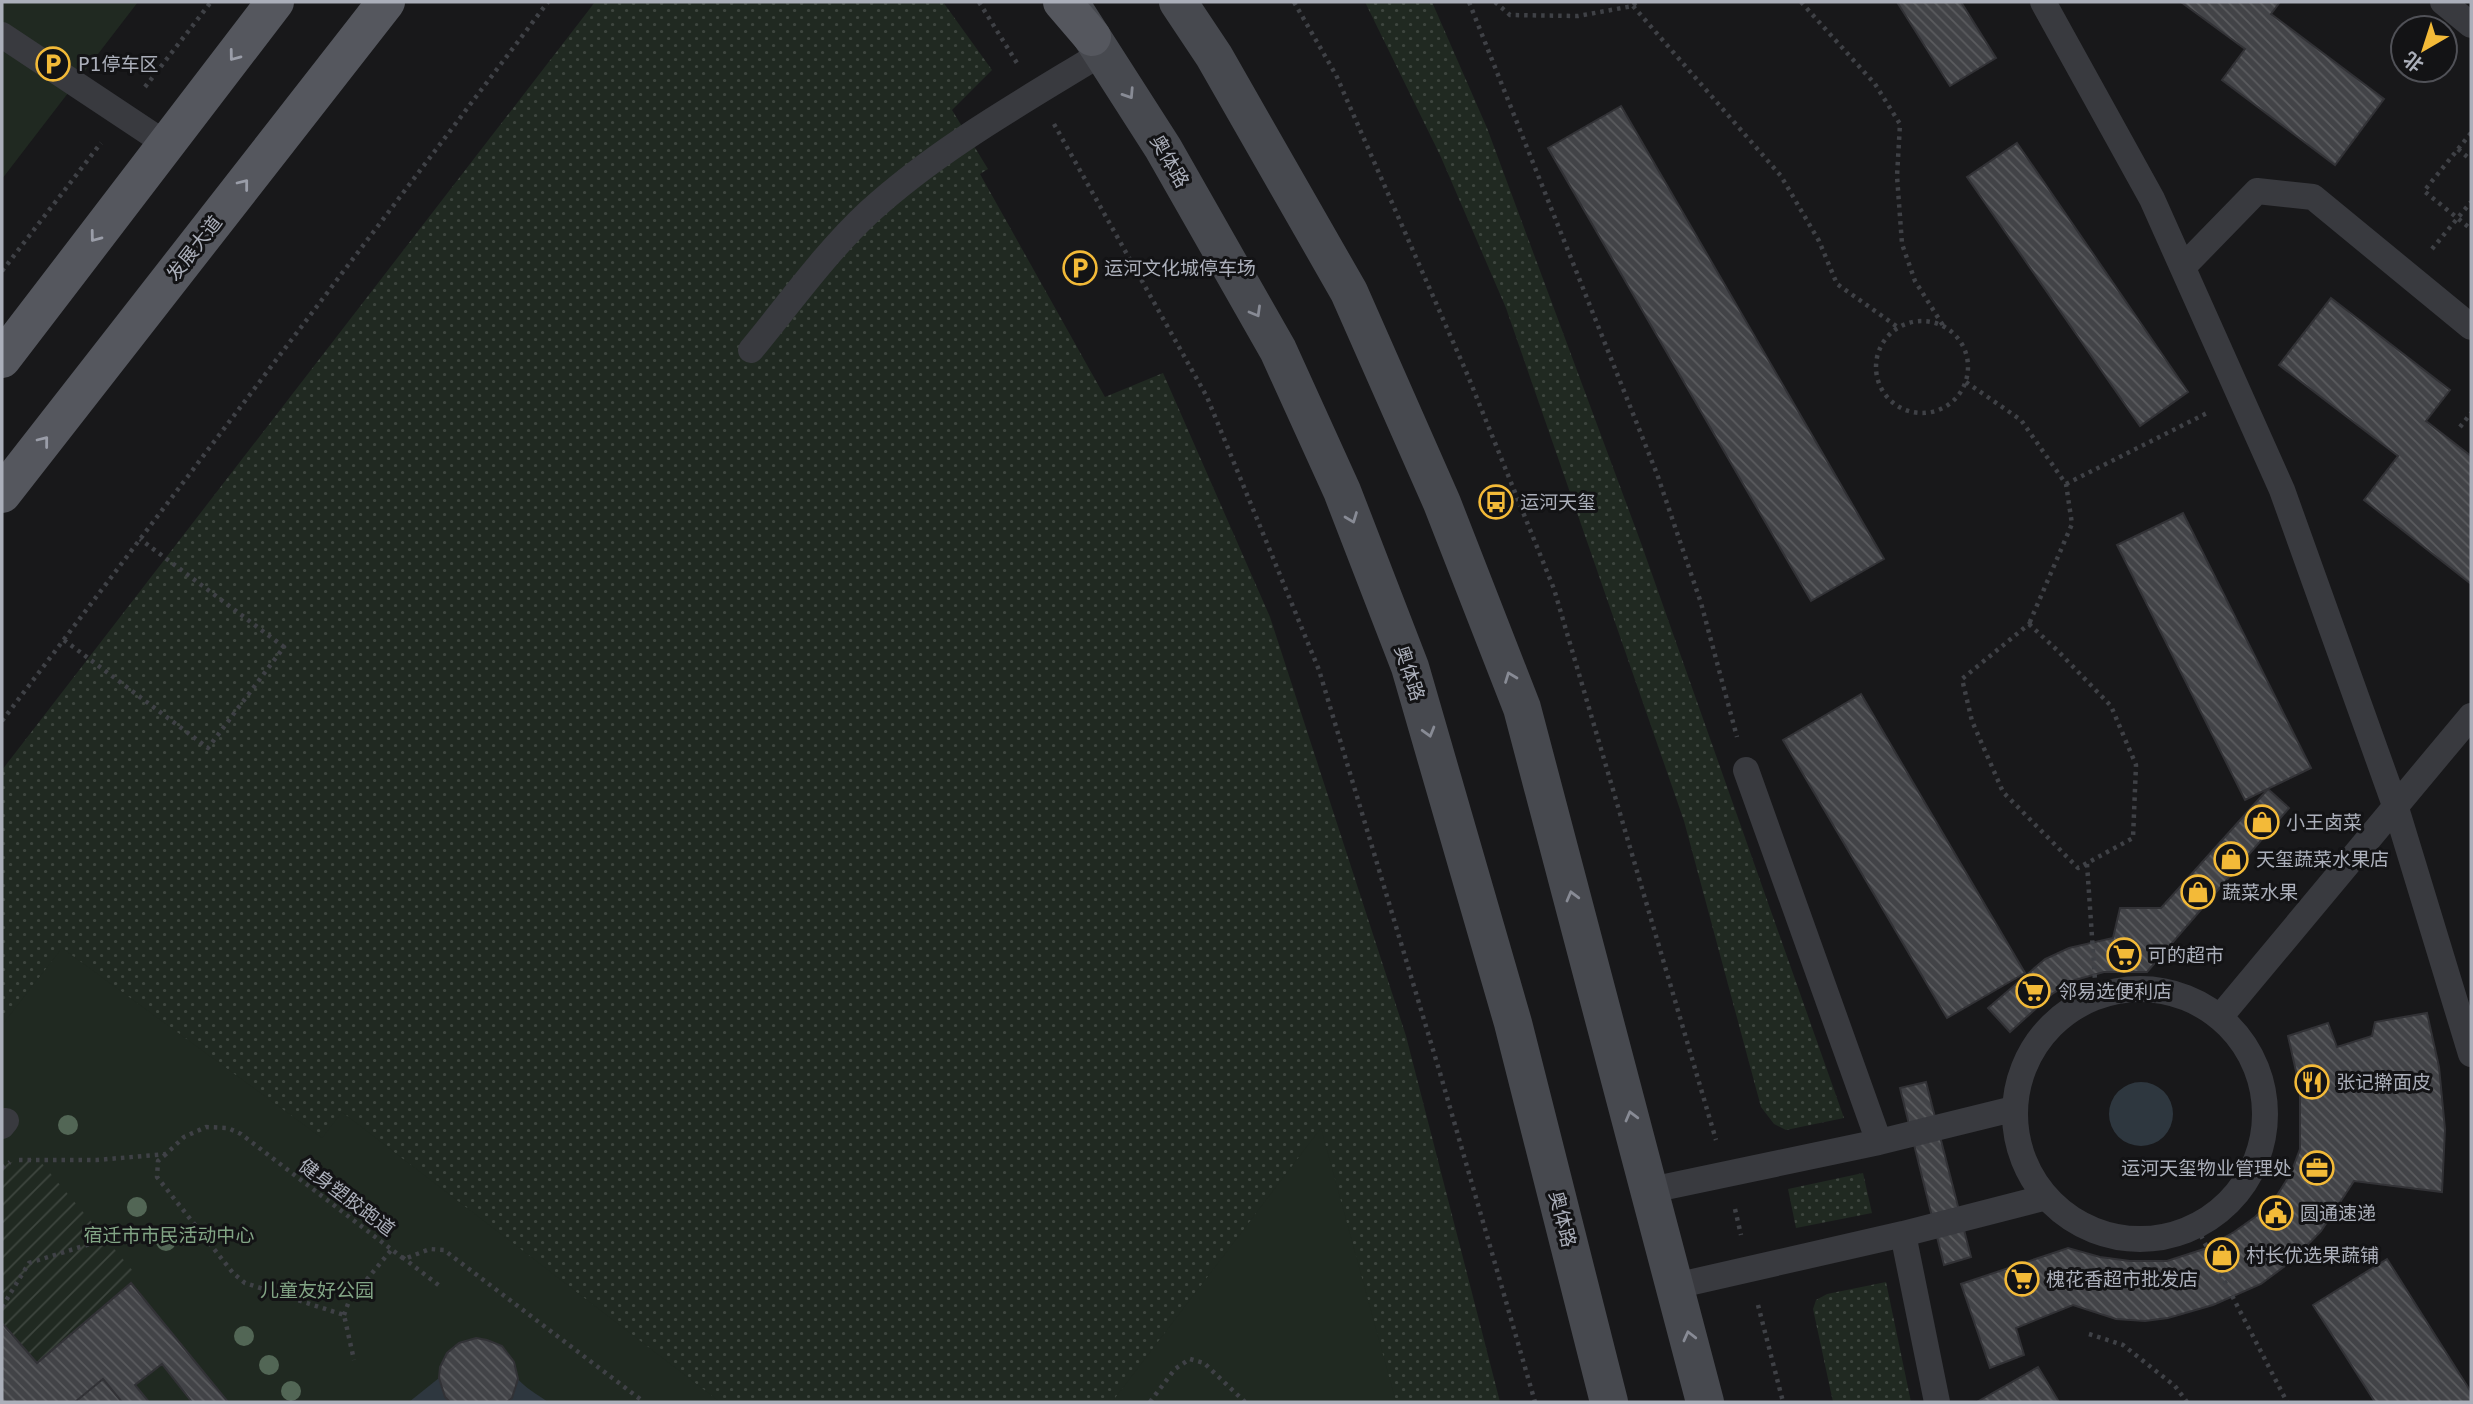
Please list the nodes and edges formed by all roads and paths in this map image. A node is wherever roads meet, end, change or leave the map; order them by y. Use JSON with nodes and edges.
{"nodes":[{"id":1,"x":275,"y":2,"type":"edge"},
{"id":2,"x":548,"y":2,"type":"edge"},
{"id":3,"x":979,"y":2,"type":"edge"},
{"id":4,"x":1062,"y":2,"type":"edge"},
{"id":5,"x":1070,"y":2,"type":"edge"},
{"id":6,"x":1178,"y":2,"type":"edge"},
{"id":7,"x":1294,"y":2,"type":"edge"},
{"id":8,"x":1469,"y":2,"type":"edge"},
{"id":9,"x":1494,"y":2,"type":"edge"},
{"id":10,"x":1801,"y":2,"type":"edge"},
{"id":11,"x":2043,"y":2,"type":"edge"},
{"id":12,"x":2443,"y":2,"type":"edge"},
{"id":13,"x":1635,"y":4,"type":"edge"},
{"id":14,"x":380,"y":11,"type":"edge"},
{"id":15,"x":2471,"y":25,"type":"edge"},
{"id":16,"x":2,"y":35,"type":"edge"},
{"id":17,"x":1097,"y":45,"type":"junction"},
{"id":18,"x":1036,"y":94,"type":"junction"},
{"id":19,"x":2471,"y":133,"type":"edge"},
{"id":20,"x":166,"y":144,"type":"junction"},
{"id":21,"x":2458,"y":149,"type":"junction"},
{"id":22,"x":2471,"y":160,"type":"edge"},
{"id":23,"x":2471,"y":202,"type":"edge"},
{"id":24,"x":2458,"y":218,"type":"junction"},
{"id":25,"x":2471,"y":229,"type":"edge"},
{"id":26,"x":2183,"y":267,"type":"junction"},
{"id":27,"x":2409,"y":276,"type":"junction"},
{"id":28,"x":1944,"y":327,"type":"junction"},
{"id":29,"x":2471,"y":327,"type":"edge"},
{"id":30,"x":1899,"y":328,"type":"junction"},
{"id":31,"x":751,"y":350,"type":"dead end"},
{"id":32,"x":2,"y":359,"type":"edge"},
{"id":33,"x":1966,"y":382,"type":"junction"},
{"id":34,"x":2241,"y":396,"type":"junction"},
{"id":35,"x":2471,"y":413,"type":"edge"},
{"id":36,"x":2460,"y":427,"type":"dead end"},
{"id":37,"x":2066,"y":484,"type":"junction"},
{"id":38,"x":2,"y":494,"type":"edge"},
{"id":39,"x":140,"y":539,"type":"junction"},
{"id":40,"x":2029,"y":624,"type":"junction"},
{"id":41,"x":64,"y":640,"type":"junction"},
{"id":42,"x":2471,"y":716,"type":"edge"},
{"id":43,"x":2,"y":721,"type":"edge"},
{"id":44,"x":1746,"y":770,"type":"joint"},
{"id":45,"x":2396,"y":808,"type":"junction"},
{"id":46,"x":2087,"y":864,"type":"junction"},
{"id":47,"x":2096,"y":995,"type":"junction"},
{"id":48,"x":2220,"y":1017,"type":"junction"},
{"id":49,"x":2471,"y":1054,"type":"edge"},
{"id":50,"x":2012,"y":1110,"type":"junction"},
{"id":51,"x":1879,"y":1142,"type":"junction"},
{"id":52,"x":166,"y":1154,"type":"junction"},
{"id":53,"x":2,"y":1168,"type":"edge"},
{"id":54,"x":1726,"y":1174,"type":"junction"},
{"id":55,"x":1650,"y":1190,"type":"junction"},
{"id":56,"x":2043,"y":1198,"type":"junction"},
{"id":57,"x":2197,"y":1228,"type":"junction"},
{"id":58,"x":1903,"y":1234,"type":"junction"},
{"id":59,"x":106,"y":1239,"type":"dead end"},
{"id":60,"x":392,"y":1249,"type":"junction"},
{"id":61,"x":404,"y":1259,"type":"junction"},
{"id":62,"x":1750,"y":1269,"type":"junction"},
{"id":63,"x":1675,"y":1286,"type":"junction"},
{"id":64,"x":441,"y":1287,"type":"dead end"},
{"id":65,"x":2,"y":1307,"type":"edge"},
{"id":66,"x":344,"y":1315,"type":"junction"},
{"id":67,"x":2089,"y":1334,"type":"dead end"},
{"id":68,"x":354,"y":1360,"type":"dead end"},
{"id":69,"x":644,"y":1402,"type":"edge"},
{"id":70,"x":1150,"y":1402,"type":"edge"},
{"id":71,"x":1245,"y":1402,"type":"edge"},
{"id":72,"x":1535,"y":1402,"type":"edge"},
{"id":73,"x":1609,"y":1402,"type":"edge"},
{"id":74,"x":1705,"y":1402,"type":"edge"},
{"id":75,"x":1783,"y":1402,"type":"edge"},
{"id":76,"x":1937,"y":1402,"type":"edge"},
{"id":77,"x":2187,"y":1402,"type":"edge"},
{"id":78,"x":2287,"y":1402,"type":"edge"}],
"edges":[{"from":1,"to":20,"type":"main road","one_way":true},
{"from":2,"to":39,"type":"path"},
{"from":3,"to":18,"type":"path"},
{"from":4,"to":17,"type":"main road"},
{"from":5,"to":17,"type":"main road","name":"奥体路"},
{"from":55,"to":6,"type":"main road","one_way":true},
{"from":7,"to":54,"type":"path"},
{"from":8,"to":44,"type":"path"},
{"from":9,"to":13,"type":"path"},
{"from":10,"to":28,"type":"path"},
{"from":11,"to":26,"type":"lane"},
{"from":12,"to":15,"type":"lane"},
{"from":13,"to":30,"type":"path"},
{"from":38,"to":14,"type":"main road","name":"发展大道","one_way":true},
{"from":16,"to":20,"type":"lane"},
{"from":17,"to":18,"type":"lane"},
{"from":17,"to":73,"type":"main road","name":"奥体路","one_way":true},
{"from":18,"to":31,"type":"lane"},
{"from":18,"to":72,"type":"path"},
{"from":19,"to":21,"type":"path"},
{"from":20,"to":32,"type":"main road","one_way":true},
{"from":21,"to":22,"type":"path"},
{"from":21,"to":24,"type":"path"},
{"from":23,"to":24,"type":"path"},
{"from":24,"to":25,"type":"path"},
{"from":24,"to":27,"type":"path"},
{"from":26,"to":27,"type":"lane"},
{"from":26,"to":34,"type":"lane"},
{"from":27,"to":29,"type":"lane"},
{"from":28,"to":30,"type":"path"},
{"from":28,"to":33,"type":"path"},
{"from":30,"to":33,"type":"path"},
{"from":33,"to":37,"type":"path"},
{"from":34,"to":37,"type":"path"},
{"from":34,"to":45,"type":"lane"},
{"from":35,"to":36,"type":"path"},
{"from":37,"to":40,"type":"path"},
{"from":39,"to":41,"type":"path"},
{"from":39,"to":41,"type":"path"},
{"from":40,"to":46,"type":"path"},
{"from":40,"to":46,"type":"path"},
{"from":41,"to":43,"type":"path"},
{"from":42,"to":45,"type":"lane"},
{"from":44,"to":51,"type":"lane"},
{"from":45,"to":48,"type":"lane"},
{"from":45,"to":49,"type":"lane"},
{"from":46,"to":47,"type":"path"},
{"from":47,"to":48,"type":"lane"},
{"from":47,"to":50,"type":"lane"},
{"from":48,"to":57,"type":"lane"},
{"from":50,"to":51,"type":"lane"},
{"from":50,"to":56,"type":"lane"},
{"from":51,"to":54,"type":"lane"},
{"from":52,"to":53,"type":"path"},
{"from":52,"to":60,"type":"path","name":"健身塑胶跑道"},
{"from":52,"to":66,"type":"path"},
{"from":54,"to":55,"type":"lane"},
{"from":54,"to":62,"type":"path"},
{"from":55,"to":63,"type":"main road"},
{"from":56,"to":57,"type":"lane"},
{"from":56,"to":58,"type":"lane"},
{"from":57,"to":78,"type":"path"},
{"from":58,"to":62,"type":"lane"},
{"from":58,"to":76,"type":"lane"},
{"from":59,"to":65,"type":"path"},
{"from":60,"to":61,"type":"path","name":"健身塑胶跑道"},
{"from":60,"to":66,"type":"path"},
{"from":61,"to":64,"type":"path"},
{"from":61,"to":69,"type":"path","name":"健身塑胶跑道"},
{"from":62,"to":63,"type":"lane"},
{"from":62,"to":75,"type":"path"},
{"from":74,"to":63,"type":"main road","one_way":true},
{"from":66,"to":68,"type":"path"},
{"from":67,"to":77,"type":"path"},
{"from":70,"to":71,"type":"path"}]}
